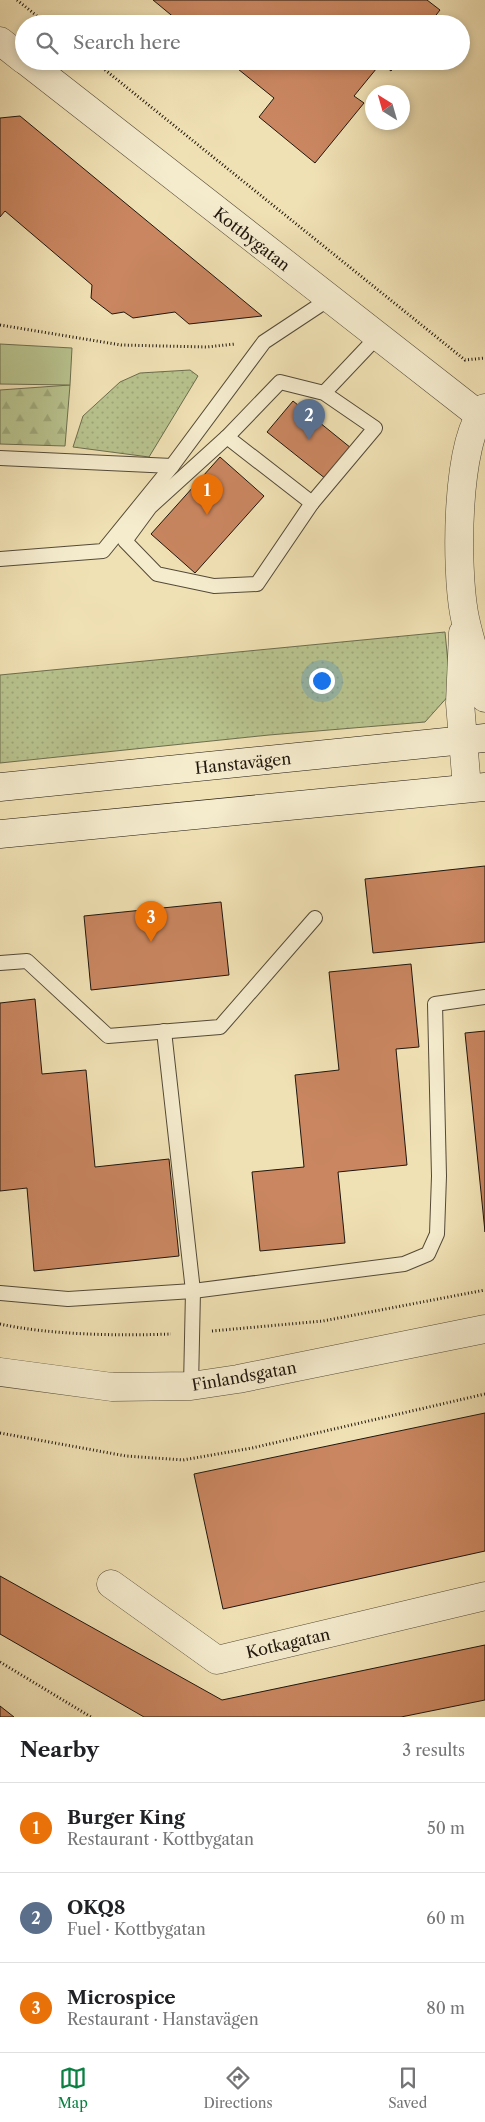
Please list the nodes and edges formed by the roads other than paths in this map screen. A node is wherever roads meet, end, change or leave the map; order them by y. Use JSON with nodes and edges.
{"nodes":[{"id":1,"x":0,"y":41,"type":"edge"},
{"id":2,"x":15,"y":52,"type":"edge"},
{"id":3,"x":38,"y":70,"type":"edge"},
{"id":4,"x":329,"y":299,"type":"junction"},
{"id":5,"x":376,"y":337,"type":"junction"},
{"id":6,"x":324,"y":393,"type":"junction"},
{"id":7,"x":482,"y":412,"type":"edge"},
{"id":8,"x":227,"y":437,"type":"junction"},
{"id":9,"x":0,"y":458,"type":"edge"},
{"id":10,"x":172,"y":466,"type":"junction"},
{"id":11,"x":312,"y":503,"type":"junction"},
{"id":12,"x":0,"y":559,"type":"edge"},
{"id":13,"x":464,"y":614,"type":"junction"},
{"id":14,"x":485,"y":698,"type":"edge"},
{"id":15,"x":474,"y":739,"type":"edge"},
{"id":16,"x":0,"y":787,"type":"edge"},
{"id":17,"x":476,"y":788,"type":"edge"},
{"id":18,"x":0,"y":834,"type":"edge"},
{"id":19,"x":315,"y":918,"type":"dead end"},
{"id":20,"x":0,"y":963,"type":"edge"},
{"id":21,"x":485,"y":997,"type":"edge"},
{"id":22,"x":164,"y":1031,"type":"junction"},
{"id":23,"x":193,"y":1291,"type":"junction"},
{"id":24,"x":0,"y":1293,"type":"edge"},
{"id":25,"x":485,"y":1329,"type":"edge"},
{"id":26,"x":0,"y":1372,"type":"edge"},
{"id":27,"x":191,"y":1386,"type":"junction"},
{"id":28,"x":112,"y":1584,"type":"dead end"},
{"id":29,"x":485,"y":1596,"type":"edge"}],
"edges":[{"from":1,"to":2,"type":"street","name":"Kottbygatan"},
{"from":3,"to":4,"type":"street","name":"Kottbygatan"},
{"from":4,"to":5,"type":"street","name":"Kottbygatan"},
{"from":4,"to":10,"type":"lane"},
{"from":5,"to":6,"type":"lane"},
{"from":5,"to":7,"type":"street","name":"Kottbygatan"},
{"from":6,"to":8,"type":"lane"},
{"from":6,"to":11,"type":"lane"},
{"from":7,"to":13,"type":"street"},
{"from":8,"to":11,"type":"lane"},
{"from":8,"to":11,"type":"lane"},
{"from":9,"to":10,"type":"lane"},
{"from":10,"to":12,"type":"lane"},
{"from":13,"to":14,"type":"street"},
{"from":13,"to":15,"type":"street"},
{"from":15,"to":16,"type":"street","name":"Hanstavägen"},
{"from":15,"to":17,"type":"street"},
{"from":17,"to":18,"type":"street"},
{"from":19,"to":22,"type":"lane"},
{"from":20,"to":22,"type":"lane"},
{"from":21,"to":23,"type":"lane"},
{"from":22,"to":23,"type":"lane"},
{"from":23,"to":24,"type":"lane"},
{"from":23,"to":27,"type":"lane"},
{"from":25,"to":27,"type":"street","name":"Finlandsgatan"},
{"from":26,"to":27,"type":"street","name":"Finlandsgatan"},
{"from":28,"to":29,"type":"street","name":"Kotkagatan"}]}
